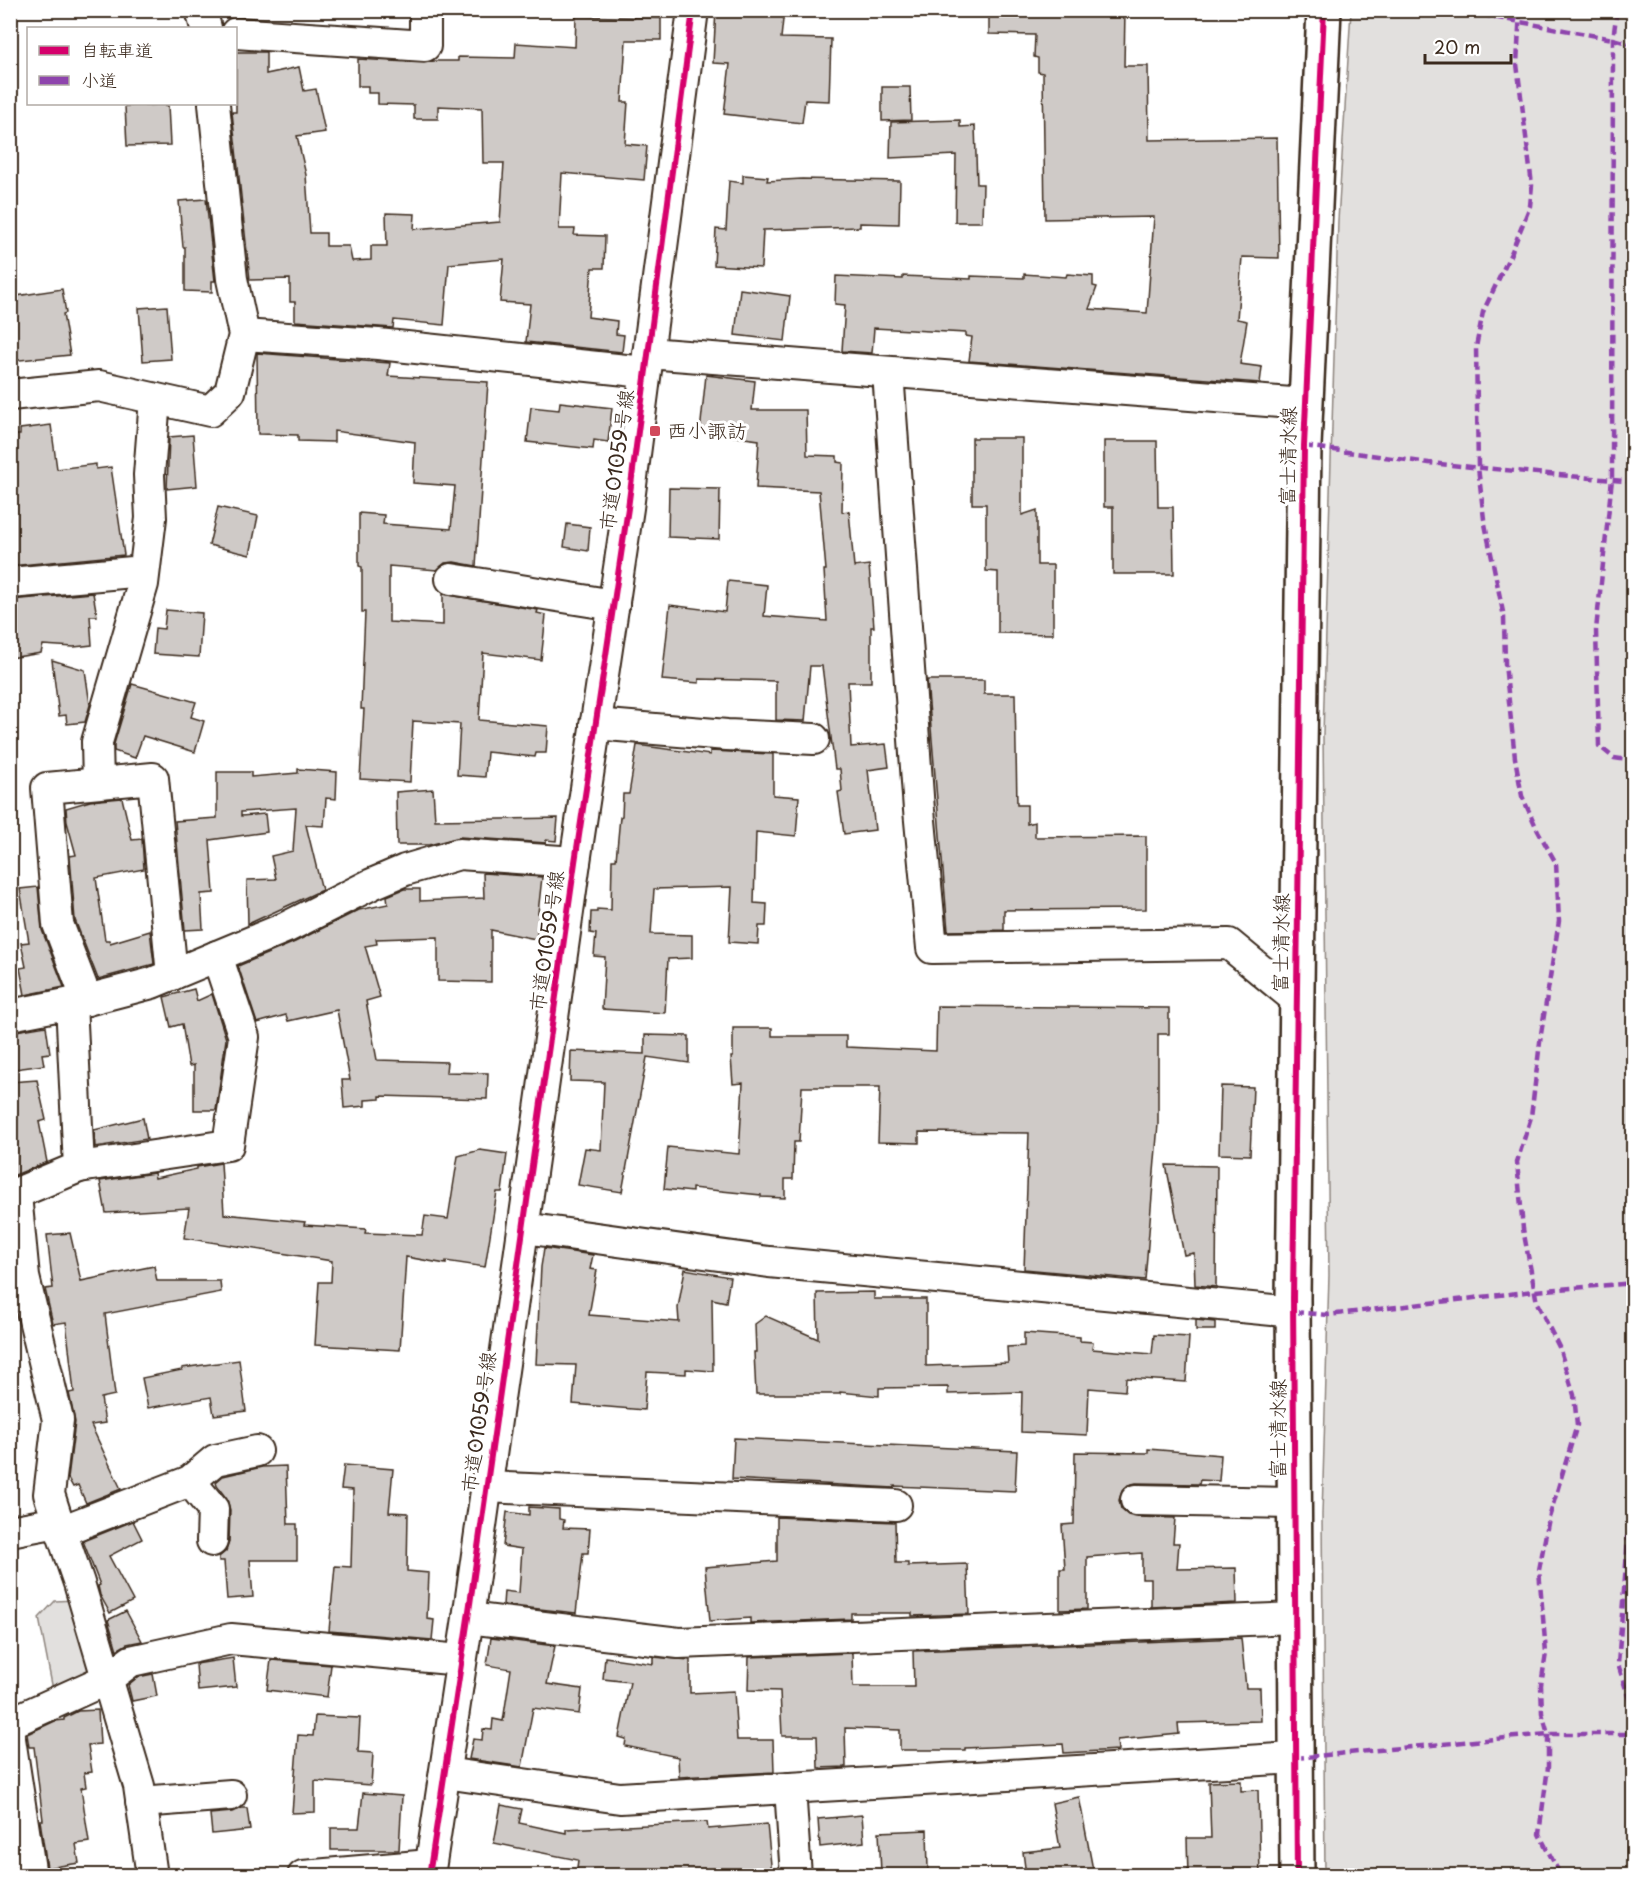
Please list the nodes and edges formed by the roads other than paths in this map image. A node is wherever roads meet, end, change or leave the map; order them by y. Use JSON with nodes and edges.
{"nodes":[{"id":1,"x":201,"y":10,"type":"edge"},
{"id":2,"x":425,"y":10,"type":"edge"},
{"id":3,"x":693,"y":10,"type":"edge"},
{"id":4,"x":1324,"y":10,"type":"edge"},
{"id":5,"x":206,"y":27,"type":"edge"},
{"id":6,"x":237,"y":33,"type":"edge"},
{"id":7,"x":214,"y":105,"type":"edge"},
{"id":8,"x":244,"y":335,"type":"junction"},
{"id":9,"x":646,"y":363,"type":"junction"},
{"id":10,"x":888,"y":372,"type":"junction"},
{"id":11,"x":10,"y":395,"type":"edge"},
{"id":12,"x":155,"y":399,"type":"junction"},
{"id":13,"x":1305,"y":404,"type":"junction"},
{"id":14,"x":144,"y":571,"type":"junction"},
{"id":15,"x":451,"y":579,"type":"dead end"},
{"id":16,"x":10,"y":583,"type":"edge"},
{"id":17,"x":614,"y":605,"type":"junction"},
{"id":18,"x":596,"y":724,"type":"junction"},
{"id":19,"x":814,"y":739,"type":"dead end"},
{"id":20,"x":98,"y":783,"type":"junction"},
{"id":21,"x":575,"y":862,"type":"junction"},
{"id":22,"x":218,"y":956,"type":"junction"},
{"id":23,"x":172,"y":975,"type":"junction"},
{"id":24,"x":1297,"y":1000,"type":"junction"},
{"id":25,"x":79,"y":1002,"type":"junction"},
{"id":26,"x":10,"y":1015,"type":"edge"},
{"id":27,"x":79,"y":1167,"type":"junction"},
{"id":28,"x":13,"y":1196,"type":"edge"},
{"id":29,"x":524,"y":1228,"type":"junction"},
{"id":30,"x":17,"y":1282,"type":"edge"},
{"id":31,"x":1294,"y":1312,"type":"junction"},
{"id":32,"x":257,"y":1451,"type":"dead end"},
{"id":33,"x":190,"y":1481,"type":"junction"},
{"id":34,"x":486,"y":1487,"type":"junction"},
{"id":35,"x":1136,"y":1500,"type":"dead end"},
{"id":36,"x":1295,"y":1503,"type":"junction"},
{"id":37,"x":896,"y":1505,"type":"dead end"},
{"id":38,"x":59,"y":1526,"type":"junction"},
{"id":39,"x":10,"y":1531,"type":"edge"},
{"id":40,"x":212,"y":1541,"type":"dead end"},
{"id":41,"x":468,"y":1618,"type":"junction"},
{"id":42,"x":1296,"y":1618,"type":"junction"},
{"id":43,"x":461,"y":1660,"type":"junction"},
{"id":44,"x":107,"y":1679,"type":"junction"},
{"id":45,"x":10,"y":1723,"type":"edge"},
{"id":46,"x":10,"y":1739,"type":"edge"},
{"id":47,"x":1295,"y":1758,"type":"junction"},
{"id":48,"x":445,"y":1773,"type":"junction"},
{"id":49,"x":790,"y":1788,"type":"junction"},
{"id":50,"x":231,"y":1795,"type":"dead end"},
{"id":51,"x":141,"y":1802,"type":"junction"},
{"id":52,"x":429,"y":1870,"type":"edge"},
{"id":53,"x":31,"y":1875,"type":"edge"},
{"id":54,"x":152,"y":1875,"type":"edge"},
{"id":55,"x":303,"y":1875,"type":"edge"},
{"id":56,"x":796,"y":1875,"type":"edge"},
{"id":57,"x":1298,"y":1875,"type":"edge"}],
"edges":[{"from":1,"to":5,"type":"street"},
{"from":2,"to":6,"type":"street"},
{"from":3,"to":9,"type":"street","name":"市道01059号線"},
{"from":4,"to":13,"type":"main road","name":"富士清水線"},
{"from":7,"to":8,"type":"street"},
{"from":8,"to":9,"type":"street"},
{"from":8,"to":12,"type":"street"},
{"from":9,"to":10,"type":"street"},
{"from":9,"to":17,"type":"street","name":"市道01059号線"},
{"from":10,"to":13,"type":"street"},
{"from":10,"to":24,"type":"street"},
{"from":11,"to":12,"type":"street"},
{"from":12,"to":14,"type":"street"},
{"from":13,"to":24,"type":"main road","name":"富士清水線"},
{"from":14,"to":16,"type":"street"},
{"from":14,"to":20,"type":"street"},
{"from":15,"to":17,"type":"street"},
{"from":17,"to":18,"type":"street","name":"市道01059号線"},
{"from":18,"to":19,"type":"street"},
{"from":18,"to":21,"type":"street","name":"市道01059号線"},
{"from":20,"to":23,"type":"street"},
{"from":20,"to":25,"type":"street"},
{"from":21,"to":22,"type":"street"},
{"from":21,"to":29,"type":"street","name":"市道01059号線"},
{"from":22,"to":23,"type":"street"},
{"from":22,"to":27,"type":"street"},
{"from":23,"to":25,"type":"street"},
{"from":24,"to":31,"type":"main road","name":"富士清水線"},
{"from":25,"to":26,"type":"street"},
{"from":25,"to":27,"type":"street"},
{"from":27,"to":28,"type":"street"},
{"from":28,"to":30,"type":"street"},
{"from":29,"to":31,"type":"street"},
{"from":29,"to":34,"type":"street","name":"市道01059号線"},
{"from":30,"to":38,"type":"street"},
{"from":31,"to":36,"type":"main road","name":"富士清水線"},
{"from":32,"to":33,"type":"street"},
{"from":33,"to":38,"type":"street"},
{"from":33,"to":40,"type":"street"},
{"from":34,"to":37,"type":"street"},
{"from":34,"to":41,"type":"street","name":"市道01059号線"},
{"from":35,"to":36,"type":"street"},
{"from":36,"to":42,"type":"main road","name":"富士清水線"},
{"from":38,"to":39,"type":"street"},
{"from":38,"to":44,"type":"street"},
{"from":41,"to":42,"type":"street"},
{"from":41,"to":43,"type":"street","name":"市道01059号線"},
{"from":42,"to":47,"type":"main road","name":"富士清水線"},
{"from":43,"to":44,"type":"street"},
{"from":43,"to":48,"type":"street","name":"市道01059号線"},
{"from":44,"to":45,"type":"street"},
{"from":44,"to":51,"type":"street"},
{"from":46,"to":53,"type":"street"},
{"from":47,"to":49,"type":"street"},
{"from":47,"to":57,"type":"main road","name":"富士清水線"},
{"from":48,"to":49,"type":"street"},
{"from":48,"to":52,"type":"street","name":"市道01059号線"},
{"from":49,"to":56,"type":"street"},
{"from":50,"to":51,"type":"street"},
{"from":51,"to":54,"type":"street"},
{"from":52,"to":55,"type":"street"}]}
